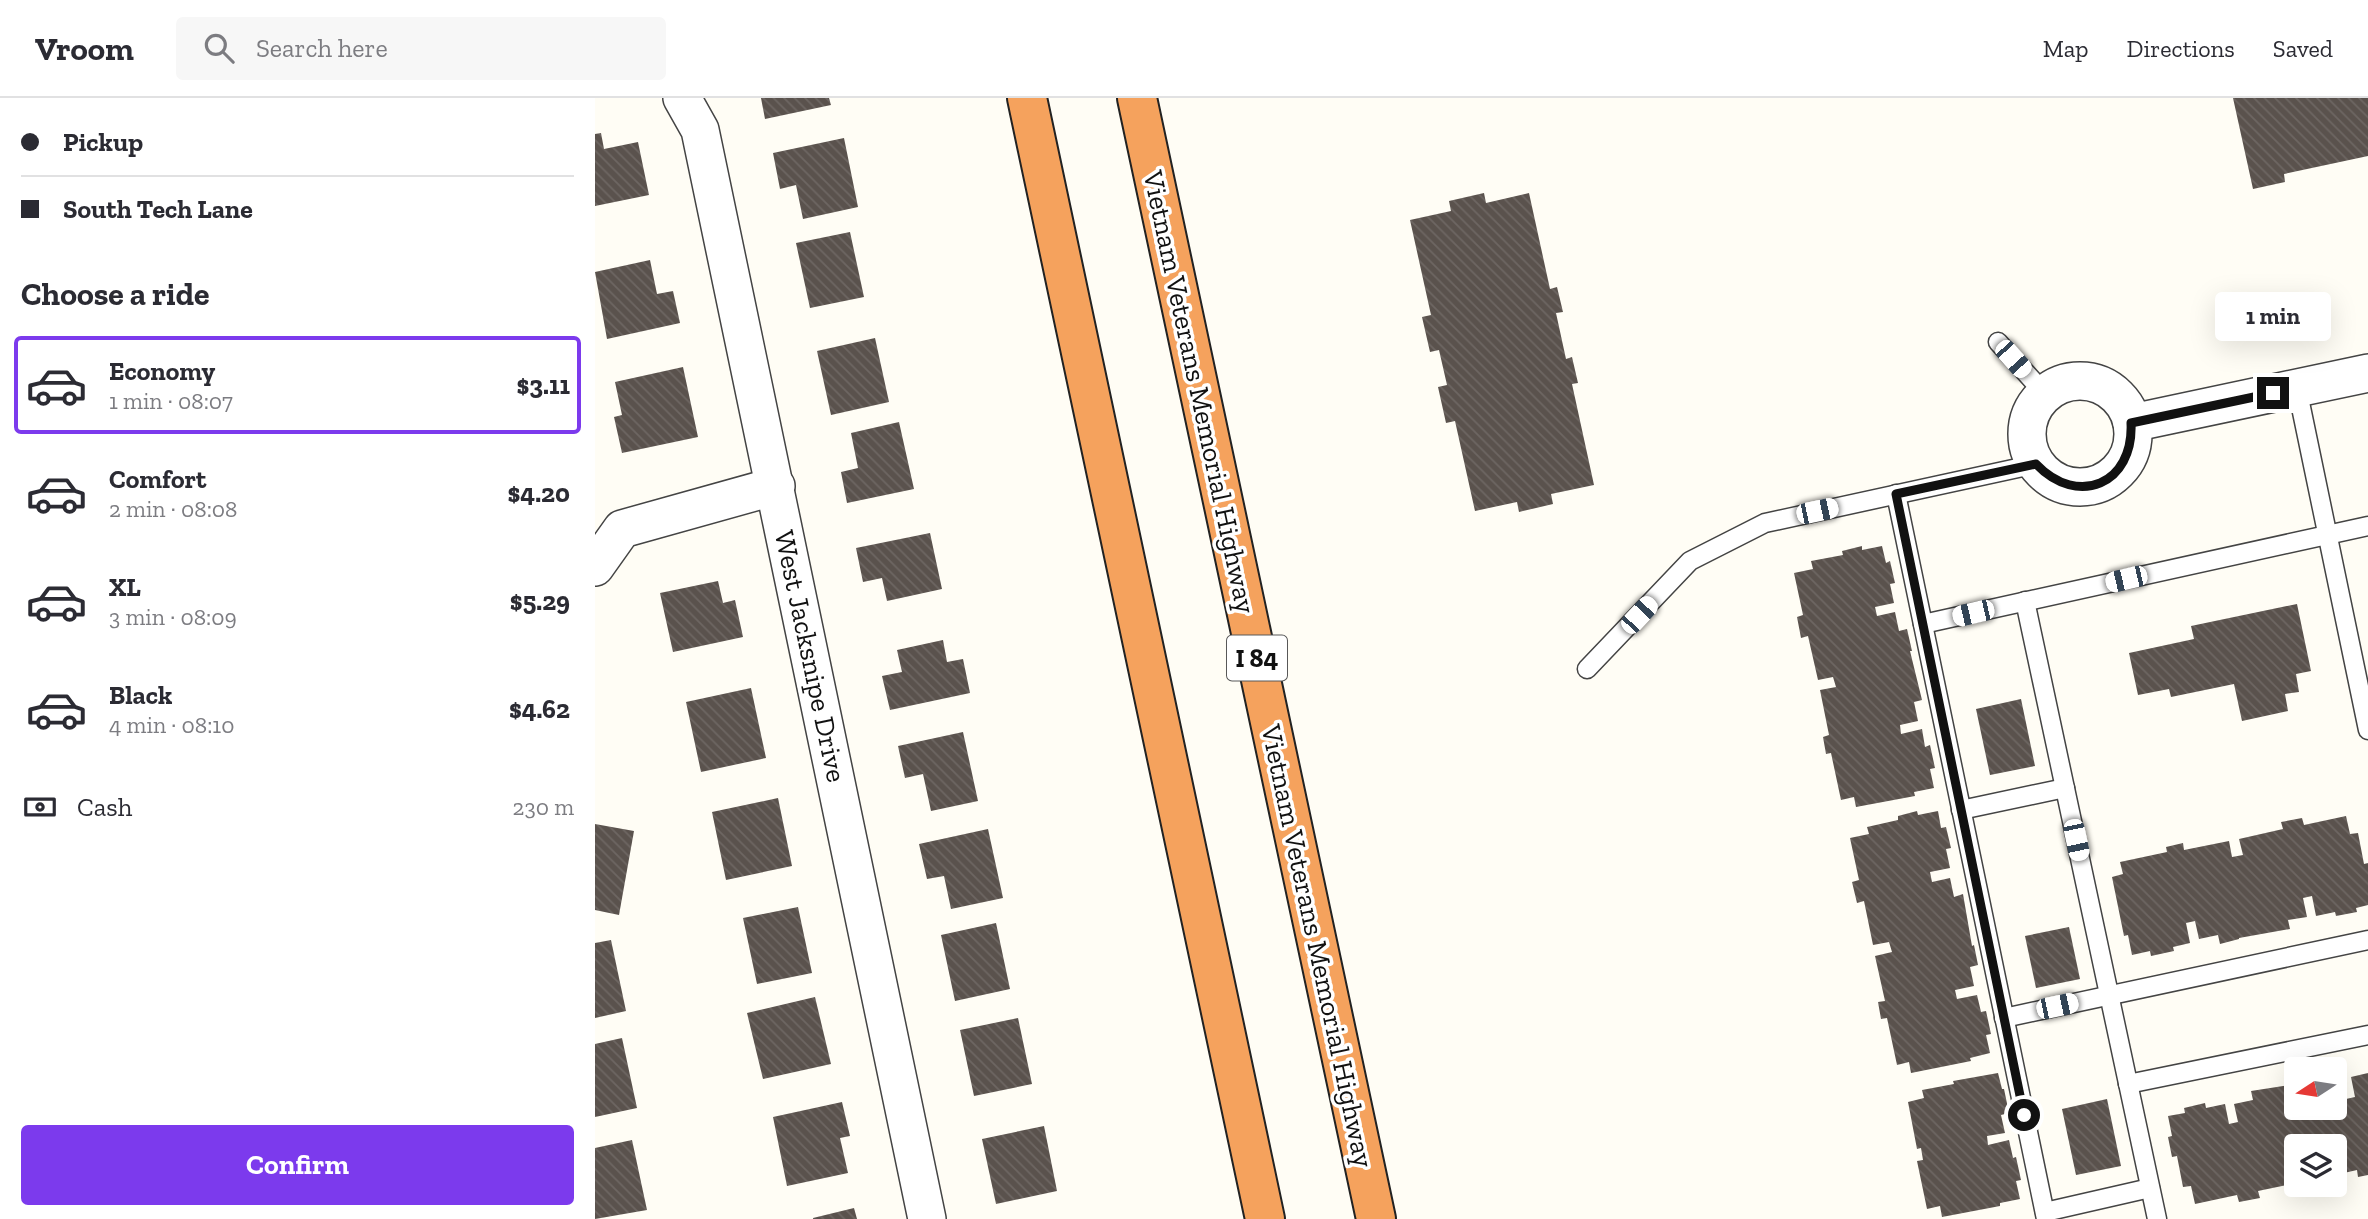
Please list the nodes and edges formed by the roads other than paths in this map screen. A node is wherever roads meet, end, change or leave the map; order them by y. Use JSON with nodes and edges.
{"nodes":[{"id":1,"x":683,"y":98,"type":"edge"},
{"id":2,"x":1027,"y":98,"type":"edge"},
{"id":3,"x":1137,"y":98,"type":"edge"},
{"id":4,"x":1998,"y":342,"type":"dead end"},
{"id":5,"x":2368,"y":373,"type":"edge"},
{"id":6,"x":2297,"y":388,"type":"junction"},
{"id":7,"x":2045,"y":394,"type":"junction"},
{"id":8,"x":2131,"y":423,"type":"junction"},
{"id":9,"x":2036,"y":464,"type":"junction"},
{"id":10,"x":776,"y":485,"type":"junction"},
{"id":11,"x":1896,"y":494,"type":"junction"},
{"id":12,"x":2368,"y":526,"type":"edge"},
{"id":13,"x":2327,"y":534,"type":"junction"},
{"id":14,"x":595,"y":567,"type":"edge"},
{"id":15,"x":2025,"y":601,"type":"junction"},
{"id":16,"x":1923,"y":624,"type":"junction"},
{"id":17,"x":1587,"y":669,"type":"dead end"},
{"id":18,"x":2365,"y":705,"type":"edge"},
{"id":19,"x":2368,"y":730,"type":"edge"},
{"id":20,"x":2065,"y":788,"type":"junction"},
{"id":21,"x":1961,"y":810,"type":"junction"},
{"id":22,"x":2368,"y":940,"type":"edge"},
{"id":23,"x":2109,"y":995,"type":"junction"},
{"id":24,"x":2004,"y":1017,"type":"junction"},
{"id":25,"x":2368,"y":1035,"type":"edge"},
{"id":26,"x":2128,"y":1084,"type":"junction"},
{"id":27,"x":2150,"y":1188,"type":"junction"},
{"id":28,"x":2045,"y":1216,"type":"edge"},
{"id":29,"x":927,"y":1219,"type":"edge"},
{"id":30,"x":1265,"y":1219,"type":"edge"},
{"id":31,"x":1376,"y":1219,"type":"edge"},
{"id":32,"x":2157,"y":1219,"type":"edge"}],
"edges":[{"from":1,"to":10,"type":"street","name":"West Jacksnipe Drive"},
{"from":2,"to":30,"type":"highway"},
{"from":3,"to":31,"type":"highway","name":"Vietnam Veterans Memorial Highway","number":"I 84"},
{"from":4,"to":7,"type":"lane"},
{"from":5,"to":6,"type":"street"},
{"from":6,"to":8,"type":"street"},
{"from":6,"to":13,"type":"lane"},
{"from":7,"to":8,"type":"street"},
{"from":7,"to":9,"type":"street"},
{"from":8,"to":9,"type":"street"},
{"from":9,"to":11,"type":"lane"},
{"from":10,"to":14,"type":"street"},
{"from":10,"to":29,"type":"street","name":"West Jacksnipe Drive"},
{"from":11,"to":16,"type":"lane"},
{"from":11,"to":17,"type":"lane"},
{"from":12,"to":13,"type":"lane"},
{"from":13,"to":15,"type":"lane"},
{"from":13,"to":18,"type":"lane"},
{"from":15,"to":16,"type":"lane"},
{"from":15,"to":20,"type":"lane"},
{"from":16,"to":21,"type":"lane"},
{"from":18,"to":19,"type":"lane"},
{"from":20,"to":21,"type":"lane"},
{"from":20,"to":23,"type":"lane"},
{"from":21,"to":24,"type":"lane"},
{"from":22,"to":23,"type":"lane"},
{"from":23,"to":24,"type":"lane"},
{"from":23,"to":26,"type":"lane"},
{"from":24,"to":28,"type":"lane"},
{"from":25,"to":26,"type":"lane"},
{"from":26,"to":27,"type":"lane"},
{"from":27,"to":28,"type":"lane"},
{"from":27,"to":32,"type":"lane"}]}
